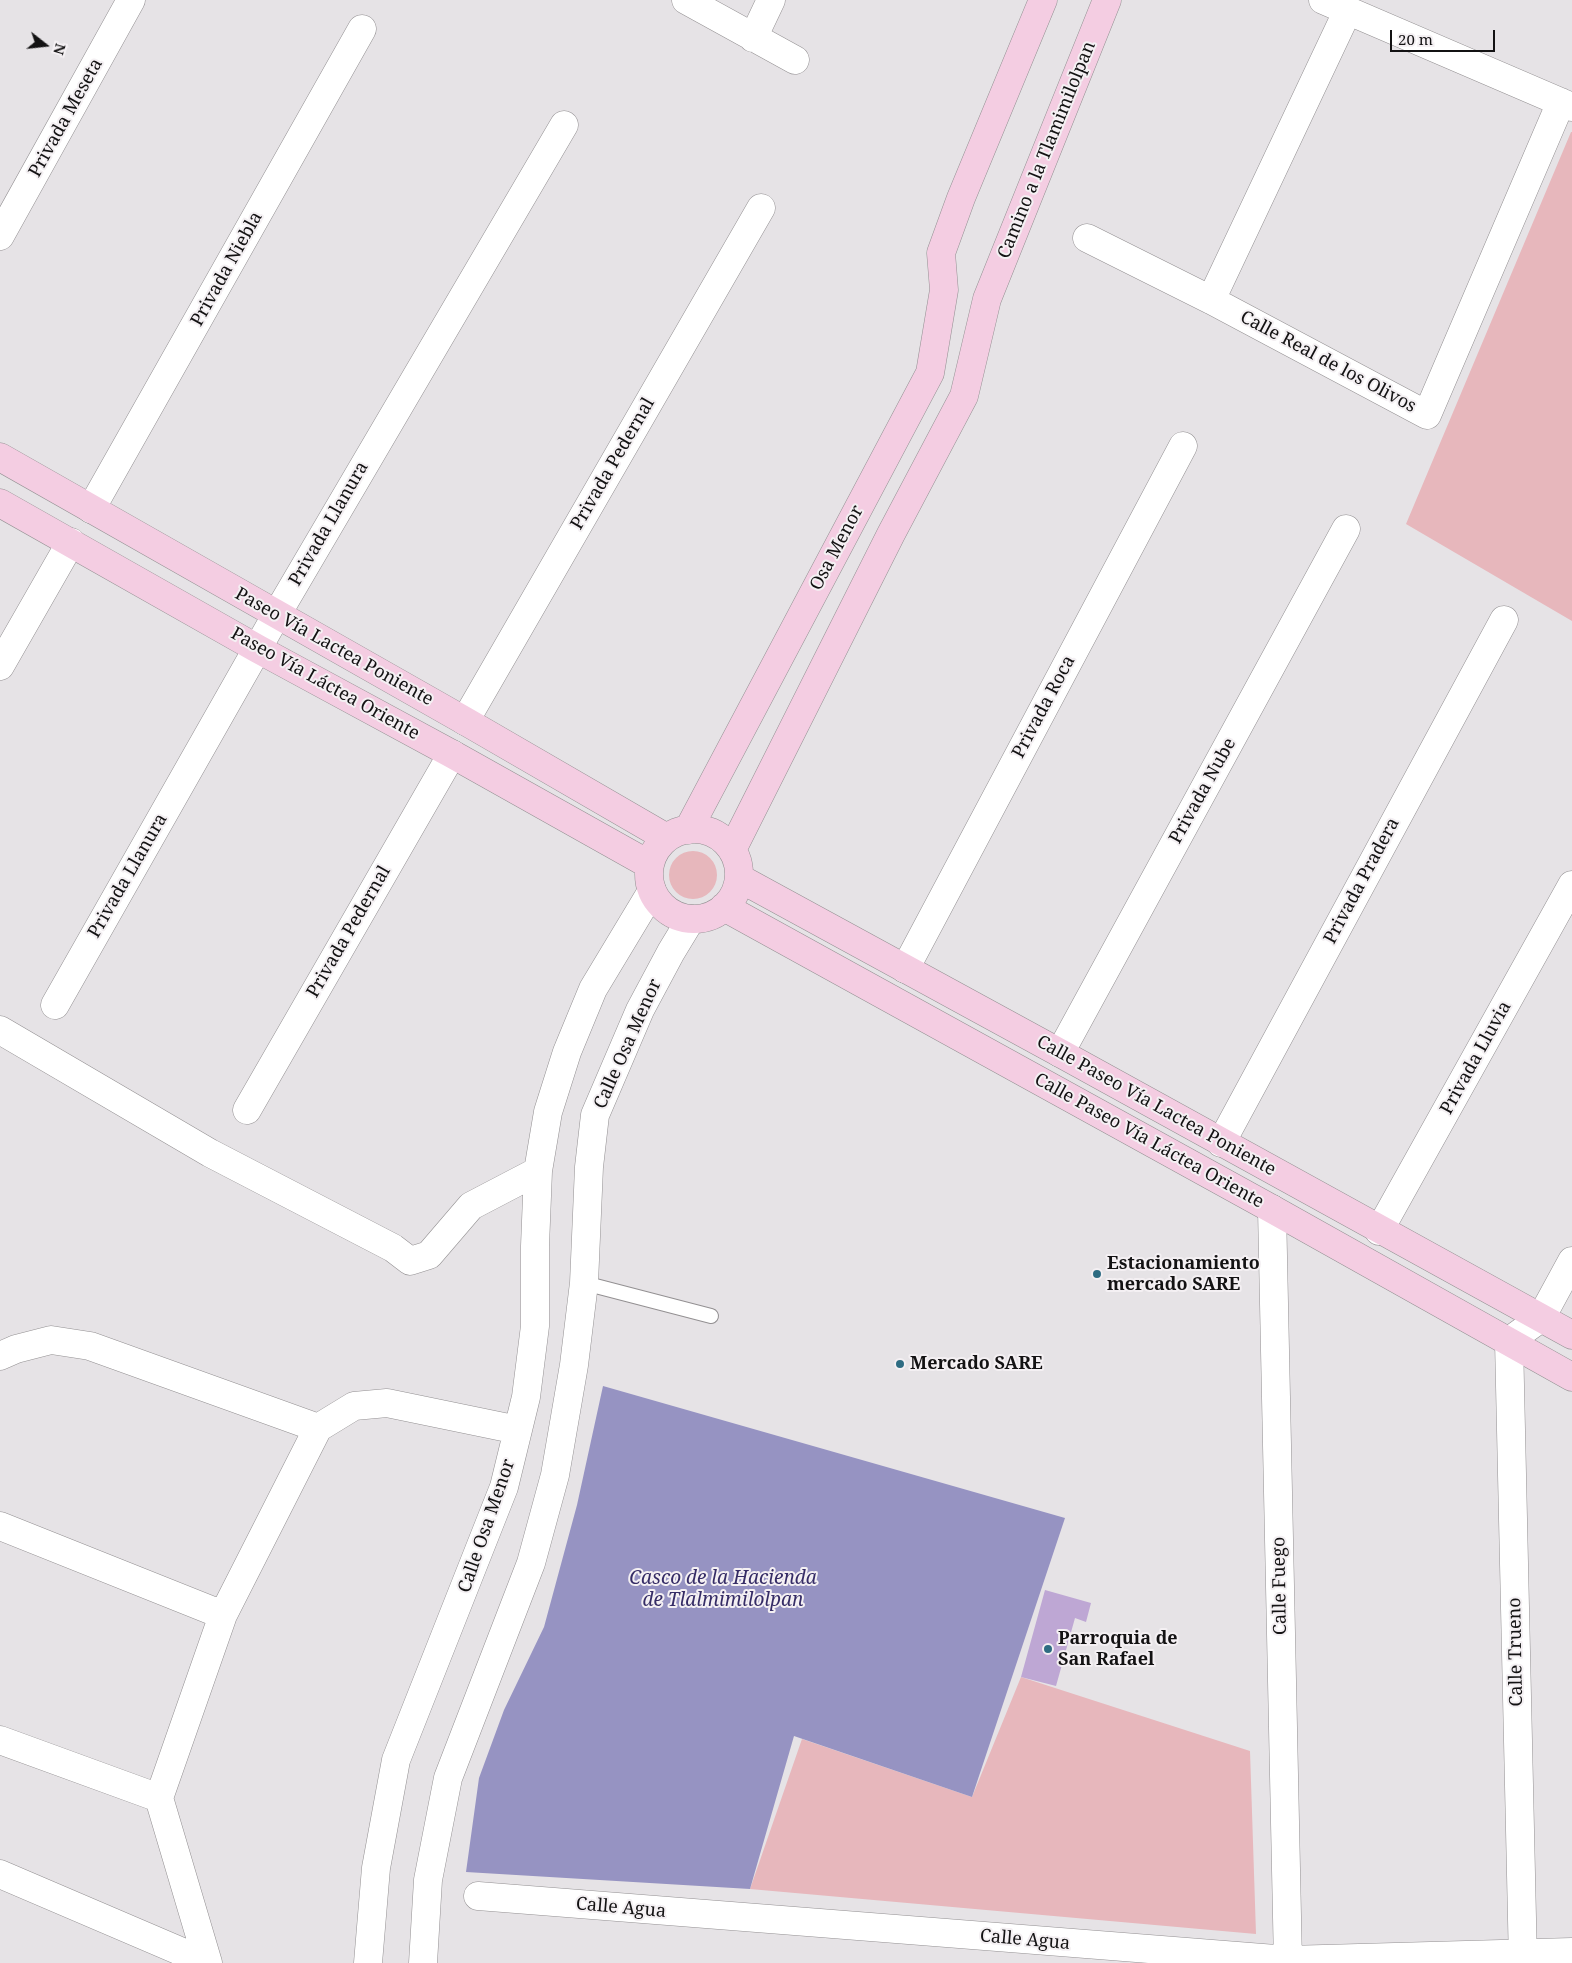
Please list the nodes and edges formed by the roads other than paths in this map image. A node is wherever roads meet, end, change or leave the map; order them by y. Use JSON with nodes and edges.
{"nodes":[{"id":1,"x":131,"y":0,"type":"edge"},
{"id":2,"x":686,"y":0,"type":"edge"},
{"id":3,"x":771,"y":0,"type":"edge"},
{"id":4,"x":1043,"y":0,"type":"edge"},
{"id":5,"x":1107,"y":0,"type":"edge"},
{"id":6,"x":1323,"y":0,"type":"edge"},
{"id":7,"x":1348,"y":10,"type":"junction"},
{"id":8,"x":362,"y":29,"type":"dead end"},
{"id":9,"x":753,"y":38,"type":"junction"},
{"id":10,"x":795,"y":60,"type":"dead end"},
{"id":11,"x":1566,"y":105,"type":"edge"},
{"id":12,"x":564,"y":125,"type":"dead end"},
{"id":13,"x":761,"y":208,"type":"dead end"},
{"id":14,"x":0,"y":236,"type":"edge"},
{"id":15,"x":1087,"y":238,"type":"dead end"},
{"id":16,"x":1211,"y":300,"type":"junction"},
{"id":17,"x":1183,"y":446,"type":"dead end"},
{"id":18,"x":0,"y":457,"type":"edge"},
{"id":19,"x":0,"y":502,"type":"edge"},
{"id":20,"x":91,"y":510,"type":"junction"},
{"id":21,"x":1346,"y":529,"type":"dead end"},
{"id":22,"x":71,"y":542,"type":"junction"},
{"id":23,"x":277,"y":614,"type":"junction"},
{"id":24,"x":1504,"y":620,"type":"dead end"},
{"id":25,"x":258,"y":649,"type":"junction"},
{"id":26,"x":0,"y":666,"type":"edge"},
{"id":27,"x":465,"y":721,"type":"junction"},
{"id":28,"x":452,"y":754,"type":"junction"},
{"id":29,"x":678,"y":834,"type":"junction"},
{"id":30,"x":732,"y":850,"type":"junction"},
{"id":31,"x":651,"y":878,"type":"junction"},
{"id":32,"x":739,"y":878,"type":"junction"},
{"id":33,"x":1572,"y":884,"type":"edge"},
{"id":34,"x":724,"y":907,"type":"junction"},
{"id":35,"x":691,"y":919,"type":"junction"},
{"id":36,"x":905,"y":969,"type":"junction"},
{"id":37,"x":55,"y":1005,"type":"dead end"},
{"id":38,"x":0,"y":1030,"type":"edge"},
{"id":39,"x":1060,"y":1053,"type":"junction"},
{"id":40,"x":247,"y":1110,"type":"dead end"},
{"id":41,"x":1221,"y":1143,"type":"junction"},
{"id":42,"x":538,"y":1171,"type":"junction"},
{"id":43,"x":1272,"y":1209,"type":"junction"},
{"id":44,"x":1379,"y":1230,"type":"junction"},
{"id":45,"x":1572,"y":1261,"type":"edge"},
{"id":46,"x":584,"y":1283,"type":"junction"},
{"id":47,"x":711,"y":1316,"type":"dead end"},
{"id":48,"x":1541,"y":1318,"type":"junction"},
{"id":49,"x":1572,"y":1336,"type":"edge"},
{"id":50,"x":1509,"y":1341,"type":"junction"},
{"id":51,"x":0,"y":1356,"type":"edge"},
{"id":52,"x":1572,"y":1377,"type":"edge"},
{"id":53,"x":318,"y":1428,"type":"junction"},
{"id":54,"x":518,"y":1430,"type":"junction"},
{"id":55,"x":0,"y":1526,"type":"edge"},
{"id":56,"x":224,"y":1615,"type":"junction"},
{"id":57,"x":0,"y":1740,"type":"edge"},
{"id":58,"x":159,"y":1798,"type":"junction"},
{"id":59,"x":0,"y":1874,"type":"edge"},
{"id":60,"x":478,"y":1896,"type":"dead end"},
{"id":61,"x":1572,"y":1952,"type":"edge"},
{"id":62,"x":1523,"y":1958,"type":"edge"},
{"id":63,"x":1288,"y":1962,"type":"edge"},
{"id":64,"x":208,"y":1963,"type":"edge"},
{"id":65,"x":368,"y":1963,"type":"edge"},
{"id":66,"x":423,"y":1963,"type":"edge"}],
"edges":[{"from":1,"to":14,"type":"street","name":"Privada Meseta"},
{"from":2,"to":9,"type":"street"},
{"from":3,"to":9,"type":"street"},
{"from":4,"to":29,"type":"street","name":"Osa Menor"},
{"from":5,"to":30,"type":"street","name":"Camino a la Tlamimilolpan"},
{"from":6,"to":7,"type":"street"},
{"from":7,"to":11,"type":"street"},
{"from":7,"to":16,"type":"street"},
{"from":8,"to":20,"type":"street","name":"Privada Niebla"},
{"from":9,"to":10,"type":"street"},
{"from":11,"to":16,"type":"street","name":"Calle Real de los Olivos"},
{"from":12,"to":23,"type":"street","name":"Privada Llanura"},
{"from":13,"to":27,"type":"street","name":"Privada Pedernal"},
{"from":15,"to":16,"type":"street"},
{"from":17,"to":36,"type":"street","name":"Privada Roca"},
{"from":18,"to":20,"type":"street","name":"Paseo Vía Lactea Poniente"},
{"from":19,"to":22,"type":"street","name":"Paseo Vía Láctea Oriente"},
{"from":20,"to":23,"type":"street","name":"Paseo Vía Lactea Poniente"},
{"from":21,"to":39,"type":"street","name":"Privada Nube"},
{"from":22,"to":25,"type":"street","name":"Paseo Vía Láctea Oriente"},
{"from":22,"to":26,"type":"street"},
{"from":23,"to":25,"type":"street","name":"Privada Llanura"},
{"from":23,"to":27,"type":"street","name":"Paseo Vía Lactea Poniente"},
{"from":24,"to":41,"type":"street","name":"Privada Pradera"},
{"from":25,"to":28,"type":"street","name":"Paseo Vía Láctea Oriente"},
{"from":25,"to":37,"type":"street","name":"Privada Llanura"},
{"from":27,"to":29,"type":"street","name":"Paseo Vía Lactea Poniente"},
{"from":28,"to":31,"type":"street","name":"Paseo Vía Láctea Oriente"},
{"from":28,"to":40,"type":"street","name":"Privada Pedernal"},
{"from":29,"to":30,"type":"street"},
{"from":29,"to":31,"type":"street"},
{"from":30,"to":32,"type":"street"},
{"from":31,"to":35,"type":"street"},
{"from":31,"to":42,"type":"street","name":"Calle Osa Menor"},
{"from":32,"to":34,"type":"street"},
{"from":32,"to":36,"type":"street","name":"Calle Paseo Vía Lactea Poniente"},
{"from":33,"to":44,"type":"street","name":"Privada Lluvia"},
{"from":34,"to":35,"type":"street"},
{"from":34,"to":43,"type":"street","name":"Calle Paseo Vía Láctea Oriente"},
{"from":35,"to":46,"type":"street","name":"Calle Osa Menor"},
{"from":36,"to":39,"type":"street","name":"Calle Paseo Vía Lactea Poniente"},
{"from":38,"to":42,"type":"street"},
{"from":39,"to":41,"type":"street","name":"Calle Paseo Vía Lactea Poniente"},
{"from":41,"to":44,"type":"street","name":"Calle Paseo Vía Lactea Poniente"},
{"from":42,"to":54,"type":"street","name":"Calle Osa Menor"},
{"from":43,"to":50,"type":"street","name":"Calle Paseo Vía Láctea Oriente"},
{"from":43,"to":63,"type":"street","name":"Calle Fuego"},
{"from":44,"to":48,"type":"street","name":"Calle Paseo Vía Lactea Poniente"},
{"from":45,"to":48,"type":"street"},
{"from":46,"to":47,"type":"lane"},
{"from":46,"to":66,"type":"street","name":"Calle Osa Menor"},
{"from":48,"to":49,"type":"street","name":"Calle Paseo Vía Lactea Poniente"},
{"from":48,"to":50,"type":"street"},
{"from":50,"to":52,"type":"street","name":"Calle Paseo Vía Láctea Oriente"},
{"from":50,"to":62,"type":"street","name":"Calle Trueno"},
{"from":51,"to":53,"type":"street"},
{"from":53,"to":54,"type":"street"},
{"from":53,"to":56,"type":"street"},
{"from":54,"to":65,"type":"street","name":"Calle Osa Menor"},
{"from":55,"to":56,"type":"street"},
{"from":56,"to":58,"type":"street"},
{"from":57,"to":58,"type":"street"},
{"from":58,"to":64,"type":"street"},
{"from":59,"to":64,"type":"street"},
{"from":60,"to":63,"type":"street","name":"Calle Agua"},
{"from":61,"to":62,"type":"street","name":"Calle Agua"},
{"from":62,"to":63,"type":"street","name":"Calle Agua"}]}
